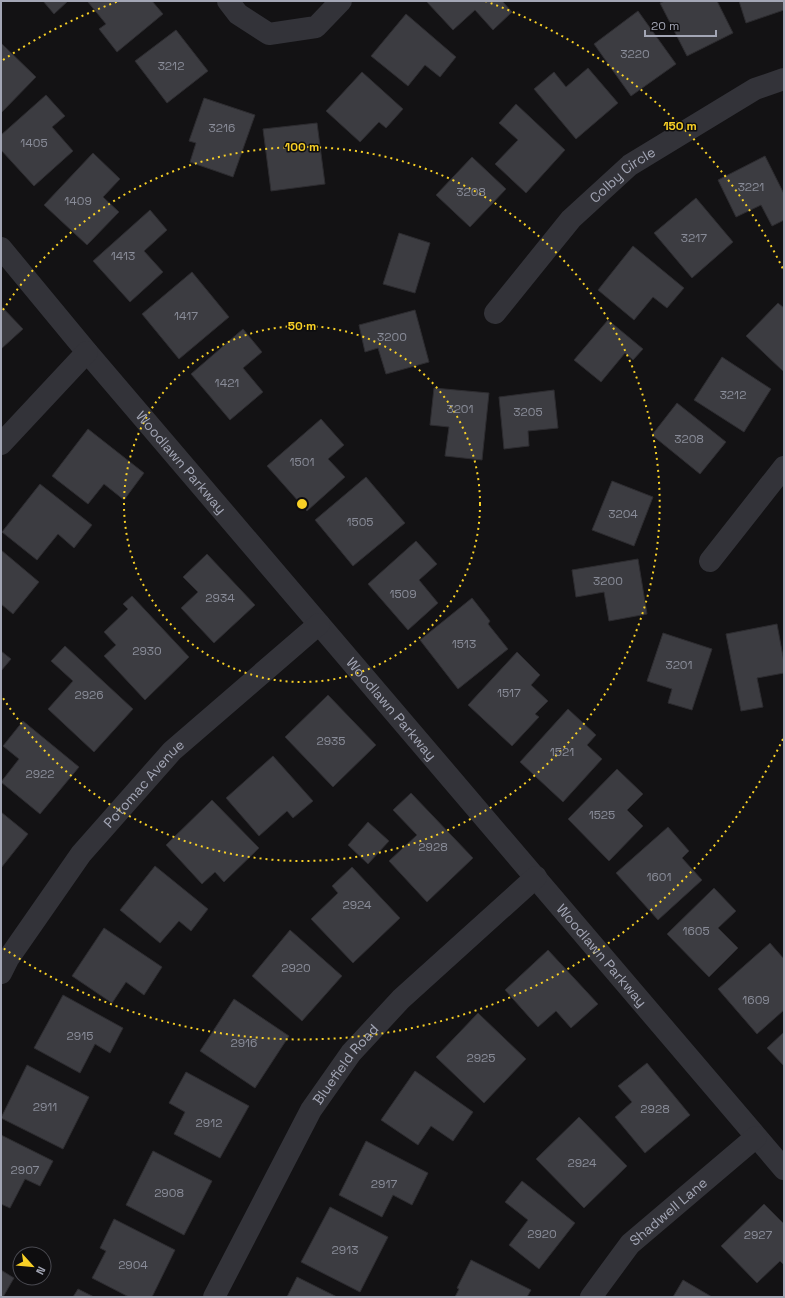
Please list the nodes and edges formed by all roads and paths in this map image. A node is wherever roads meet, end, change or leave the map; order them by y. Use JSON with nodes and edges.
{"nodes":[{"id":1,"x":228,"y":1,"type":"edge"},
{"id":2,"x":341,"y":1,"type":"edge"},
{"id":3,"x":784,"y":79,"type":"edge"},
{"id":4,"x":1,"y":248,"type":"edge"},
{"id":5,"x":495,"y":313,"type":"dead end"},
{"id":6,"x":87,"y":352,"type":"junction"},
{"id":7,"x":1,"y":444,"type":"edge"},
{"id":8,"x":784,"y":467,"type":"edge"},
{"id":9,"x":710,"y":560,"type":"dead end"},
{"id":10,"x":319,"y":624,"type":"junction"},
{"id":11,"x":536,"y":877,"type":"junction"},
{"id":12,"x":1,"y":973,"type":"edge"},
{"id":13,"x":756,"y":1137,"type":"junction"},
{"id":14,"x":784,"y":1169,"type":"edge"},
{"id":15,"x":214,"y":1297,"type":"edge"},
{"id":16,"x":591,"y":1297,"type":"edge"}],
"edges":[{"from":1,"to":2,"type":"street"},
{"from":3,"to":5,"type":"street","name":"Colby Circle"},
{"from":4,"to":6,"type":"street","name":"Woodlawn Parkway"},
{"from":6,"to":7,"type":"street"},
{"from":6,"to":10,"type":"street","name":"Woodlawn Parkway"},
{"from":8,"to":9,"type":"street"},
{"from":10,"to":11,"type":"street","name":"Woodlawn Parkway"},
{"from":10,"to":12,"type":"street","name":"Potomac Avenue"},
{"from":11,"to":13,"type":"street","name":"Woodlawn Parkway"},
{"from":11,"to":15,"type":"street","name":"Bluefield Road"},
{"from":13,"to":14,"type":"street","name":"Woodlawn Parkway"},
{"from":13,"to":16,"type":"street","name":"Shadwell Lane"}]}
